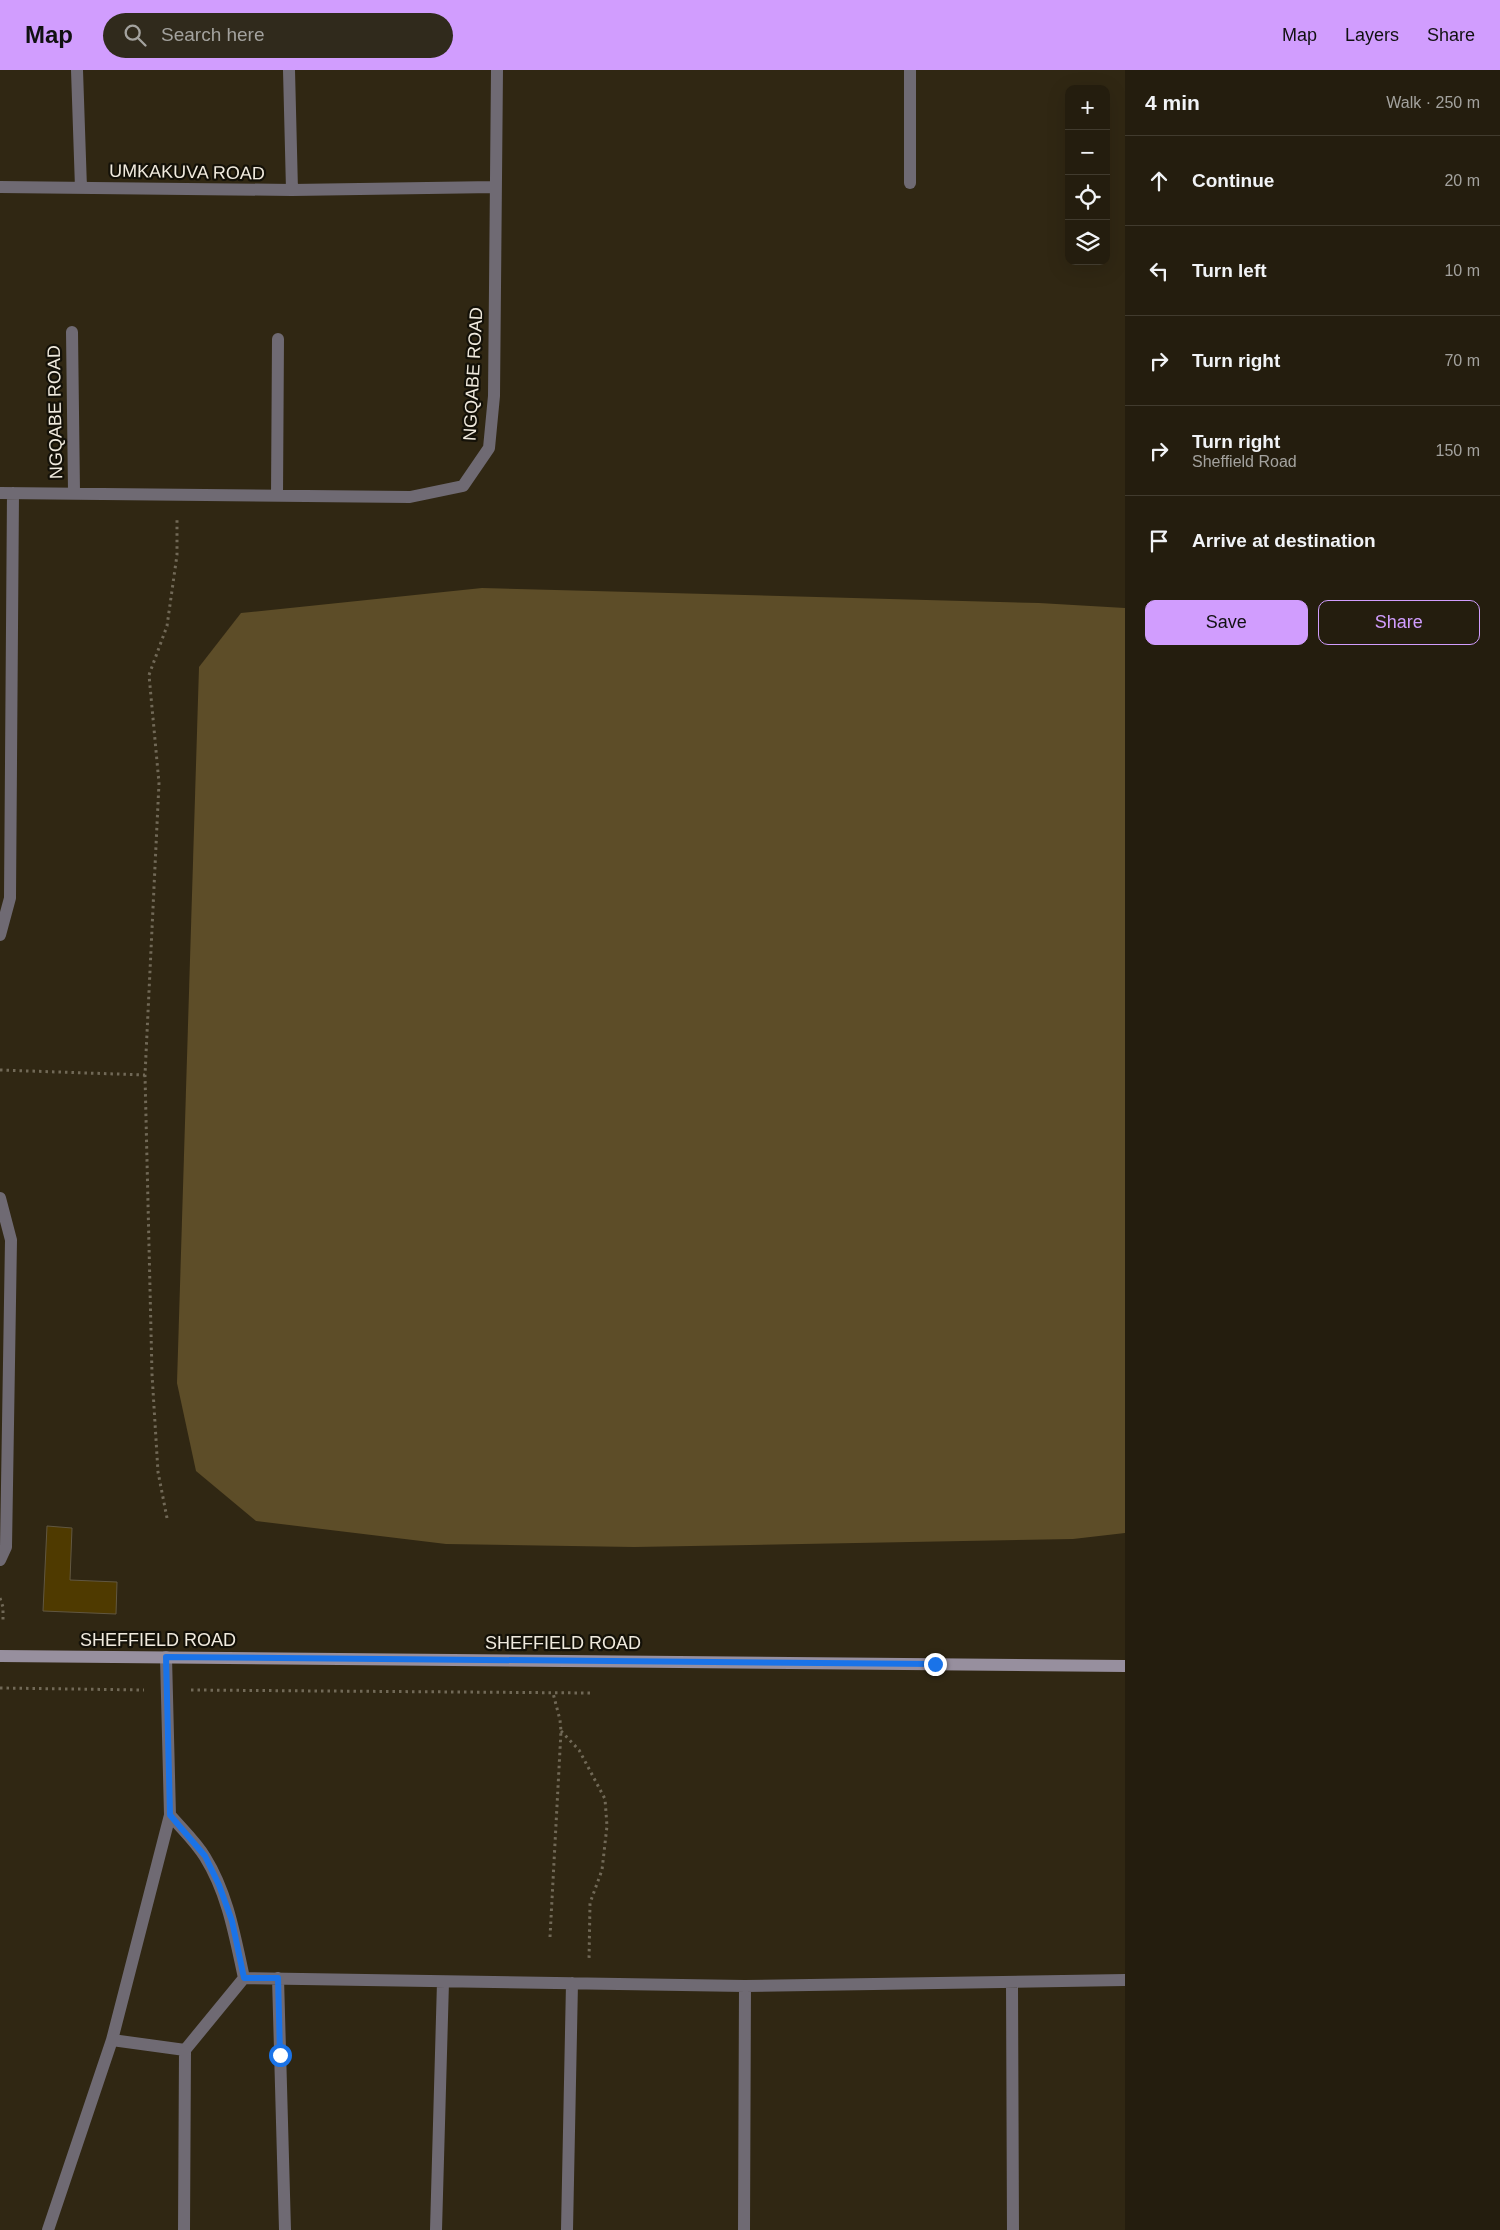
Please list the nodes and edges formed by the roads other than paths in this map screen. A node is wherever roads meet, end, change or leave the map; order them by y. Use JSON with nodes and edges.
{"nodes":[{"id":1,"x":77,"y":70,"type":"edge"},
{"id":2,"x":289,"y":70,"type":"edge"},
{"id":3,"x":497,"y":70,"type":"edge"},
{"id":4,"x":910,"y":70,"type":"edge"},
{"id":5,"x":910,"y":183,"type":"dead end"},
{"id":6,"x":0,"y":187,"type":"edge"},
{"id":7,"x":495,"y":187,"type":"junction"},
{"id":8,"x":81,"y":188,"type":"junction"},
{"id":9,"x":292,"y":190,"type":"junction"},
{"id":10,"x":72,"y":332,"type":"dead end"},
{"id":11,"x":278,"y":339,"type":"dead end"},
{"id":12,"x":74,"y":492,"type":"junction"},
{"id":13,"x":6,"y":493,"type":"edge"},
{"id":14,"x":277,"y":496,"type":"junction"},
{"id":15,"x":0,"y":935,"type":"edge"},
{"id":16,"x":0,"y":1198,"type":"edge"},
{"id":17,"x":0,"y":1560,"type":"edge"},
{"id":18,"x":0,"y":1656,"type":"edge"},
{"id":19,"x":166,"y":1657,"type":"junction"},
{"id":20,"x":1125,"y":1666,"type":"edge"},
{"id":21,"x":170,"y":1815,"type":"junction"},
{"id":22,"x":244,"y":1978,"type":"junction"},
{"id":23,"x":278,"y":1978,"type":"junction"},
{"id":24,"x":1125,"y":1980,"type":"edge"},
{"id":25,"x":443,"y":1982,"type":"junction"},
{"id":26,"x":572,"y":1983,"type":"junction"},
{"id":27,"x":1012,"y":1984,"type":"junction"},
{"id":28,"x":745,"y":1986,"type":"junction"},
{"id":29,"x":112,"y":2040,"type":"junction"},
{"id":30,"x":185,"y":2050,"type":"junction"},
{"id":31,"x":48,"y":2230,"type":"edge"},
{"id":32,"x":184,"y":2230,"type":"edge"},
{"id":33,"x":285,"y":2230,"type":"edge"},
{"id":34,"x":436,"y":2230,"type":"edge"},
{"id":35,"x":567,"y":2230,"type":"edge"},
{"id":36,"x":744,"y":2230,"type":"edge"},
{"id":37,"x":1013,"y":2230,"type":"edge"}],
"edges":[{"from":1,"to":8,"type":"street"},
{"from":2,"to":9,"type":"street","name":"UMKAKUVA ROAD"},
{"from":3,"to":7,"type":"street","name":"NGQABE ROAD"},
{"from":4,"to":5,"type":"street"},
{"from":6,"to":8,"type":"street","name":"UMKAKUVA ROAD"},
{"from":7,"to":9,"type":"street","name":"UMKAKUVA ROAD"},
{"from":7,"to":14,"type":"street","name":"NGQABE ROAD"},
{"from":8,"to":9,"type":"street","name":"UMKAKUVA ROAD"},
{"from":10,"to":12,"type":"street","name":"NGQABE ROAD"},
{"from":11,"to":14,"type":"street"},
{"from":12,"to":13,"type":"street","name":"NGQABE ROAD"},
{"from":12,"to":14,"type":"street","name":"NGQABE ROAD"},
{"from":13,"to":15,"type":"street"},
{"from":16,"to":17,"type":"street"},
{"from":18,"to":19,"type":"street","name":"SHEFFIELD ROAD"},
{"from":19,"to":20,"type":"street","name":"SHEFFIELD ROAD"},
{"from":19,"to":21,"type":"street"},
{"from":21,"to":22,"type":"street"},
{"from":21,"to":29,"type":"street"},
{"from":22,"to":23,"type":"street"},
{"from":22,"to":30,"type":"street"},
{"from":23,"to":25,"type":"street"},
{"from":23,"to":33,"type":"street"},
{"from":24,"to":27,"type":"street"},
{"from":25,"to":26,"type":"street"},
{"from":25,"to":34,"type":"street"},
{"from":26,"to":28,"type":"street"},
{"from":26,"to":35,"type":"street"},
{"from":27,"to":28,"type":"street"},
{"from":27,"to":37,"type":"street"},
{"from":28,"to":36,"type":"street"},
{"from":29,"to":30,"type":"street"},
{"from":29,"to":31,"type":"street"},
{"from":30,"to":32,"type":"street"}]}
